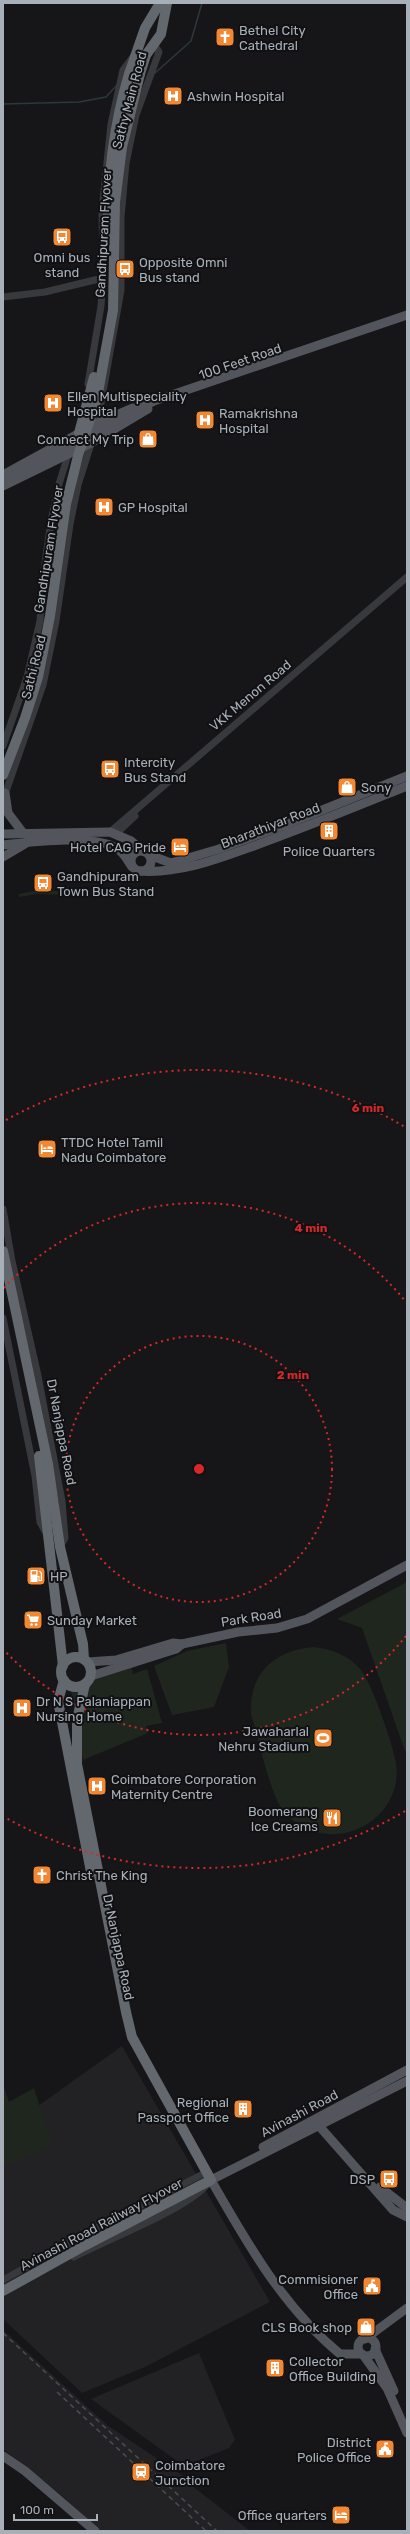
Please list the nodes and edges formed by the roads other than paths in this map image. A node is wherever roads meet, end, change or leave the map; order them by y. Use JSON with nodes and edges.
{"nodes":[{"id":1,"x":160,"y":3,"type":"edge"},
{"id":2,"x":168,"y":3,"type":"edge"},
{"id":3,"x":149,"y":23,"type":"junction"},
{"id":4,"x":163,"y":29,"type":"junction"},
{"id":5,"x":142,"y":36,"type":"junction"},
{"id":6,"x":155,"y":42,"type":"junction"},
{"id":7,"x":132,"y":58,"type":"joint"},
{"id":8,"x":145,"y":74,"type":"junction"},
{"id":9,"x":126,"y":75,"type":"junction"},
{"id":10,"x":103,"y":278,"type":"junction"},
{"id":11,"x":3,"y":297,"type":"edge"},
{"id":12,"x":407,"y":315,"type":"edge"},
{"id":13,"x":98,"y":423,"type":"junction"},
{"id":14,"x":75,"y":435,"type":"junction"},
{"id":15,"x":91,"y":443,"type":"junction"},
{"id":16,"x":68,"y":454,"type":"junction"},
{"id":17,"x":3,"y":475,"type":"edge"},
{"id":18,"x":3,"y":481,"type":"edge"},
{"id":19,"x":3,"y":486,"type":"edge"},
{"id":20,"x":407,"y":577,"type":"edge"},
{"id":21,"x":407,"y":584,"type":"edge"},
{"id":22,"x":3,"y":746,"type":"edge"},
{"id":23,"x":3,"y":757,"type":"edge"},
{"id":24,"x":3,"y":775,"type":"edge"},
{"id":25,"x":407,"y":776,"type":"edge"},
{"id":26,"x":407,"y":786,"type":"edge"},
{"id":27,"x":4,"y":796,"type":"edge"},
{"id":28,"x":22,"y":833,"type":"junction"},
{"id":29,"x":113,"y":833,"type":"junction"},
{"id":30,"x":3,"y":834,"type":"edge"},
{"id":31,"x":28,"y":843,"type":"junction"},
{"id":32,"x":3,"y":845,"type":"edge"},
{"id":33,"x":146,"y":853,"type":"junction"},
{"id":34,"x":3,"y":857,"type":"edge"},
{"id":35,"x":135,"y":869,"type":"junction"},
{"id":36,"x":3,"y":1209,"type":"edge"},
{"id":37,"x":3,"y":1251,"type":"edge"},
{"id":38,"x":3,"y":1285,"type":"edge"},
{"id":39,"x":3,"y":1318,"type":"edge"},
{"id":40,"x":52,"y":1517,"type":"junction"},
{"id":41,"x":48,"y":1537,"type":"junction"},
{"id":42,"x":60,"y":1547,"type":"junction"},
{"id":43,"x":407,"y":1565,"type":"edge"},
{"id":44,"x":182,"y":1644,"type":"junction"},
{"id":45,"x":86,"y":1661,"type":"junction"},
{"id":46,"x":63,"y":1666,"type":"junction"},
{"id":47,"x":64,"y":1680,"type":"junction"},
{"id":48,"x":88,"y":1680,"type":"junction"},
{"id":49,"x":77,"y":1782,"type":"junction"},
{"id":50,"x":407,"y":2070,"type":"edge"},
{"id":51,"x":407,"y":2081,"type":"edge"},
{"id":52,"x":321,"y":2121,"type":"junction"},
{"id":53,"x":206,"y":2176,"type":"junction"},
{"id":54,"x":193,"y":2186,"type":"junction"},
{"id":55,"x":407,"y":2208,"type":"edge"},
{"id":56,"x":407,"y":2217,"type":"edge"},
{"id":57,"x":101,"y":2233,"type":"dead end"},
{"id":58,"x":93,"y":2238,"type":"dead end"},
{"id":59,"x":3,"y":2280,"type":"edge"},
{"id":60,"x":3,"y":2285,"type":"edge"},
{"id":61,"x":3,"y":2291,"type":"edge"},
{"id":62,"x":3,"y":2297,"type":"edge"},
{"id":63,"x":407,"y":2308,"type":"edge"},
{"id":64,"x":407,"y":2315,"type":"edge"},
{"id":65,"x":362,"y":2341,"type":"junction"},
{"id":66,"x":375,"y":2347,"type":"junction"},
{"id":67,"x":340,"y":2354,"type":"junction"},
{"id":68,"x":363,"y":2355,"type":"junction"},
{"id":69,"x":407,"y":2420,"type":"edge"},
{"id":70,"x":407,"y":2433,"type":"edge"},
{"id":71,"x":3,"y":2456,"type":"edge"},
{"id":72,"x":95,"y":2531,"type":"edge"}],
"edges":[{"from":1,"to":3,"type":"highway","name":"Sathy Main Road"},
{"from":2,"to":4,"type":"highway","name":"Sathy Main Road"},
{"from":3,"to":4,"type":"highway"},
{"from":3,"to":5,"type":"highway","name":"Sathy Main Road"},
{"from":4,"to":6,"type":"highway","name":"Sathy Main Road"},
{"from":5,"to":6,"type":"highway"},
{"from":5,"to":7,"type":"highway","name":"Sathy Main Road"},
{"from":6,"to":8,"type":"highway","name":"Gandhipuram Flyover"},
{"from":7,"to":9,"type":"highway","name":"Gandhipuram Flyover"},
{"from":8,"to":13,"type":"street","name":"Sathy Main Road"},
{"from":8,"to":24,"type":"highway","name":"Gandhipuram Flyover","bridge":true},
{"from":9,"to":10,"type":"street","name":"Sathy Main Road"},
{"from":9,"to":23,"type":"highway","name":"Gandhipuram Flyover","bridge":true},
{"from":10,"to":11,"type":"street"},
{"from":10,"to":14,"type":"street","name":"Sathy Main Road"},
{"from":12,"to":13,"type":"main road","name":"100 Feet Road"},
{"from":12,"to":15,"type":"main road","name":"100 Feet Road"},
{"from":12,"to":18,"type":"main road","bridge":true},
{"from":13,"to":14,"type":"main road","name":"100 Feet Road"},
{"from":13,"to":15,"type":"street","name":"Sathy Main Road"},
{"from":14,"to":16,"type":"street","name":"Sathy Main Road"},
{"from":14,"to":17,"type":"main road","name":"100 Feet Road"},
{"from":15,"to":16,"type":"main road","name":"100 Feet Road"},
{"from":15,"to":27,"type":"street","name":"Sathi Road"},
{"from":16,"to":19,"type":"main road","name":"100 Feet Road"},
{"from":16,"to":22,"type":"street","name":"Sathy Main Road"},
{"from":20,"to":29,"type":"street","name":"VKK Menon Road"},
{"from":21,"to":29,"type":"street","name":"VKK Menon Road"},
{"from":25,"to":33,"type":"main road","name":"Bharathiyar Road"},
{"from":26,"to":35,"type":"main road","name":"Bharathiyar Road"},
{"from":27,"to":28,"type":"main road"},
{"from":28,"to":29,"type":"main road"},
{"from":28,"to":30,"type":"main road"},
{"from":29,"to":33,"type":"main road","name":"Bharathiyar Road"},
{"from":31,"to":32,"type":"main road"},
{"from":31,"to":34,"type":"main road"},
{"from":31,"to":35,"type":"main road"},
{"from":33,"to":35,"type":"main road"},
{"from":33,"to":35,"type":"main road"},
{"from":36,"to":42,"type":"street","name":"Dr Nanjappa Road"},
{"from":37,"to":40,"type":"highway"},
{"from":38,"to":40,"type":"highway"},
{"from":39,"to":41,"type":"street"},
{"from":40,"to":41,"type":"highway"},
{"from":40,"to":42,"type":"highway"},
{"from":41,"to":46,"type":"highway"},
{"from":42,"to":45,"type":"highway","name":"Dr Nanjappa Road"},
{"from":43,"to":44,"type":"main road","name":"Park Road"},
{"from":44,"to":45,"type":"main road","name":"Park Road"},
{"from":44,"to":48,"type":"main road"},
{"from":45,"to":46,"type":"highway"},
{"from":45,"to":48,"type":"highway"},
{"from":46,"to":47,"type":"highway"},
{"from":47,"to":48,"type":"highway"},
{"from":47,"to":49,"type":"highway","name":"Dr Nanjappa Road"},
{"from":48,"to":49,"type":"highway","name":"Dr Nanjappa Road"},
{"from":49,"to":53,"type":"highway","name":"Dr Nanjappa Road"},
{"from":50,"to":52,"type":"main road","name":"Avinashi Road"},
{"from":51,"to":52,"type":"main road","name":"Avinashi Road"},
{"from":52,"to":53,"type":"main road","name":"Avinashi Road"},
{"from":52,"to":55,"type":"main road"},
{"from":52,"to":56,"type":"main road"},
{"from":53,"to":54,"type":"highway","name":"Avinashi Road Railway Flyover"},
{"from":53,"to":59,"type":"street"},
{"from":53,"to":62,"type":"street"},
{"from":53,"to":67,"type":"main road"},
{"from":54,"to":60,"type":"highway","name":"Avinashi Road Railway Flyover"},
{"from":54,"to":61,"type":"highway","name":"Avinashi Road Railway Flyover"},
{"from":57,"to":58,"type":"main road"},
{"from":63,"to":65,"type":"main road"},
{"from":64,"to":66,"type":"main road"},
{"from":65,"to":66,"type":"main road"},
{"from":65,"to":67,"type":"main road"},
{"from":65,"to":68,"type":"main road"},
{"from":66,"to":68,"type":"main road"},
{"from":66,"to":69,"type":"main road"},
{"from":67,"to":68,"type":"main road"},
{"from":68,"to":70,"type":"main road"},
{"from":71,"to":72,"type":"main road"}]}
